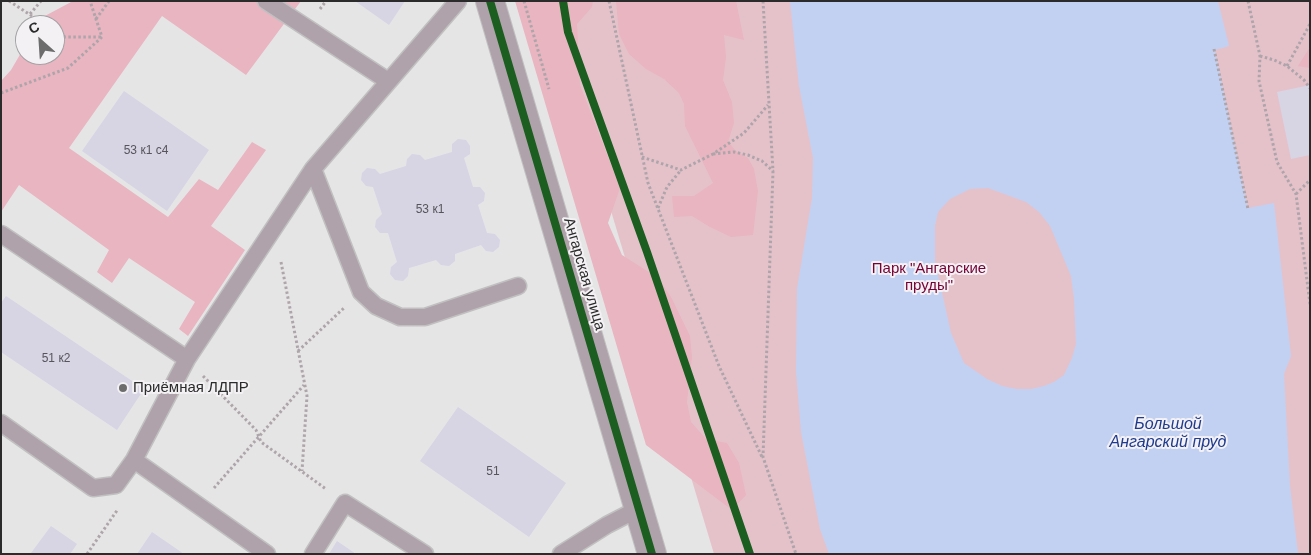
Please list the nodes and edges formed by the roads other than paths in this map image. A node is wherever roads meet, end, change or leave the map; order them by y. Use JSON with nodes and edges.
{"nodes":[{"id":1,"x":266,"y":1,"type":"edge"},
{"id":2,"x":458,"y":1,"type":"edge"},
{"id":3,"x":490,"y":1,"type":"edge"},
{"id":4,"x":388,"y":81,"type":"junction"},
{"id":5,"x":313,"y":169,"type":"junction"},
{"id":6,"x":1,"y":234,"type":"edge"},
{"id":7,"x":518,"y":286,"type":"dead end"},
{"id":8,"x":187,"y":359,"type":"junction"},
{"id":9,"x":1,"y":423,"type":"edge"},
{"id":10,"x":134,"y":460,"type":"junction"},
{"id":11,"x":638,"y":509,"type":"junction"},
{"id":12,"x":267,"y":554,"type":"edge"},
{"id":13,"x":313,"y":554,"type":"edge"},
{"id":14,"x":425,"y":554,"type":"edge"},
{"id":15,"x":561,"y":554,"type":"edge"},
{"id":16,"x":652,"y":554,"type":"edge"}],
"edges":[{"from":1,"to":4,"type":"lane"},
{"from":2,"to":4,"type":"lane"},
{"from":3,"to":11,"type":"street","name":"Ангарская улица"},
{"from":4,"to":5,"type":"lane"},
{"from":5,"to":7,"type":"lane"},
{"from":5,"to":8,"type":"lane"},
{"from":6,"to":8,"type":"lane"},
{"from":8,"to":10,"type":"lane"},
{"from":9,"to":10,"type":"lane"},
{"from":10,"to":12,"type":"lane"},
{"from":11,"to":15,"type":"lane"},
{"from":11,"to":16,"type":"street","name":"Ангарская улица"},
{"from":13,"to":14,"type":"lane"}]}
